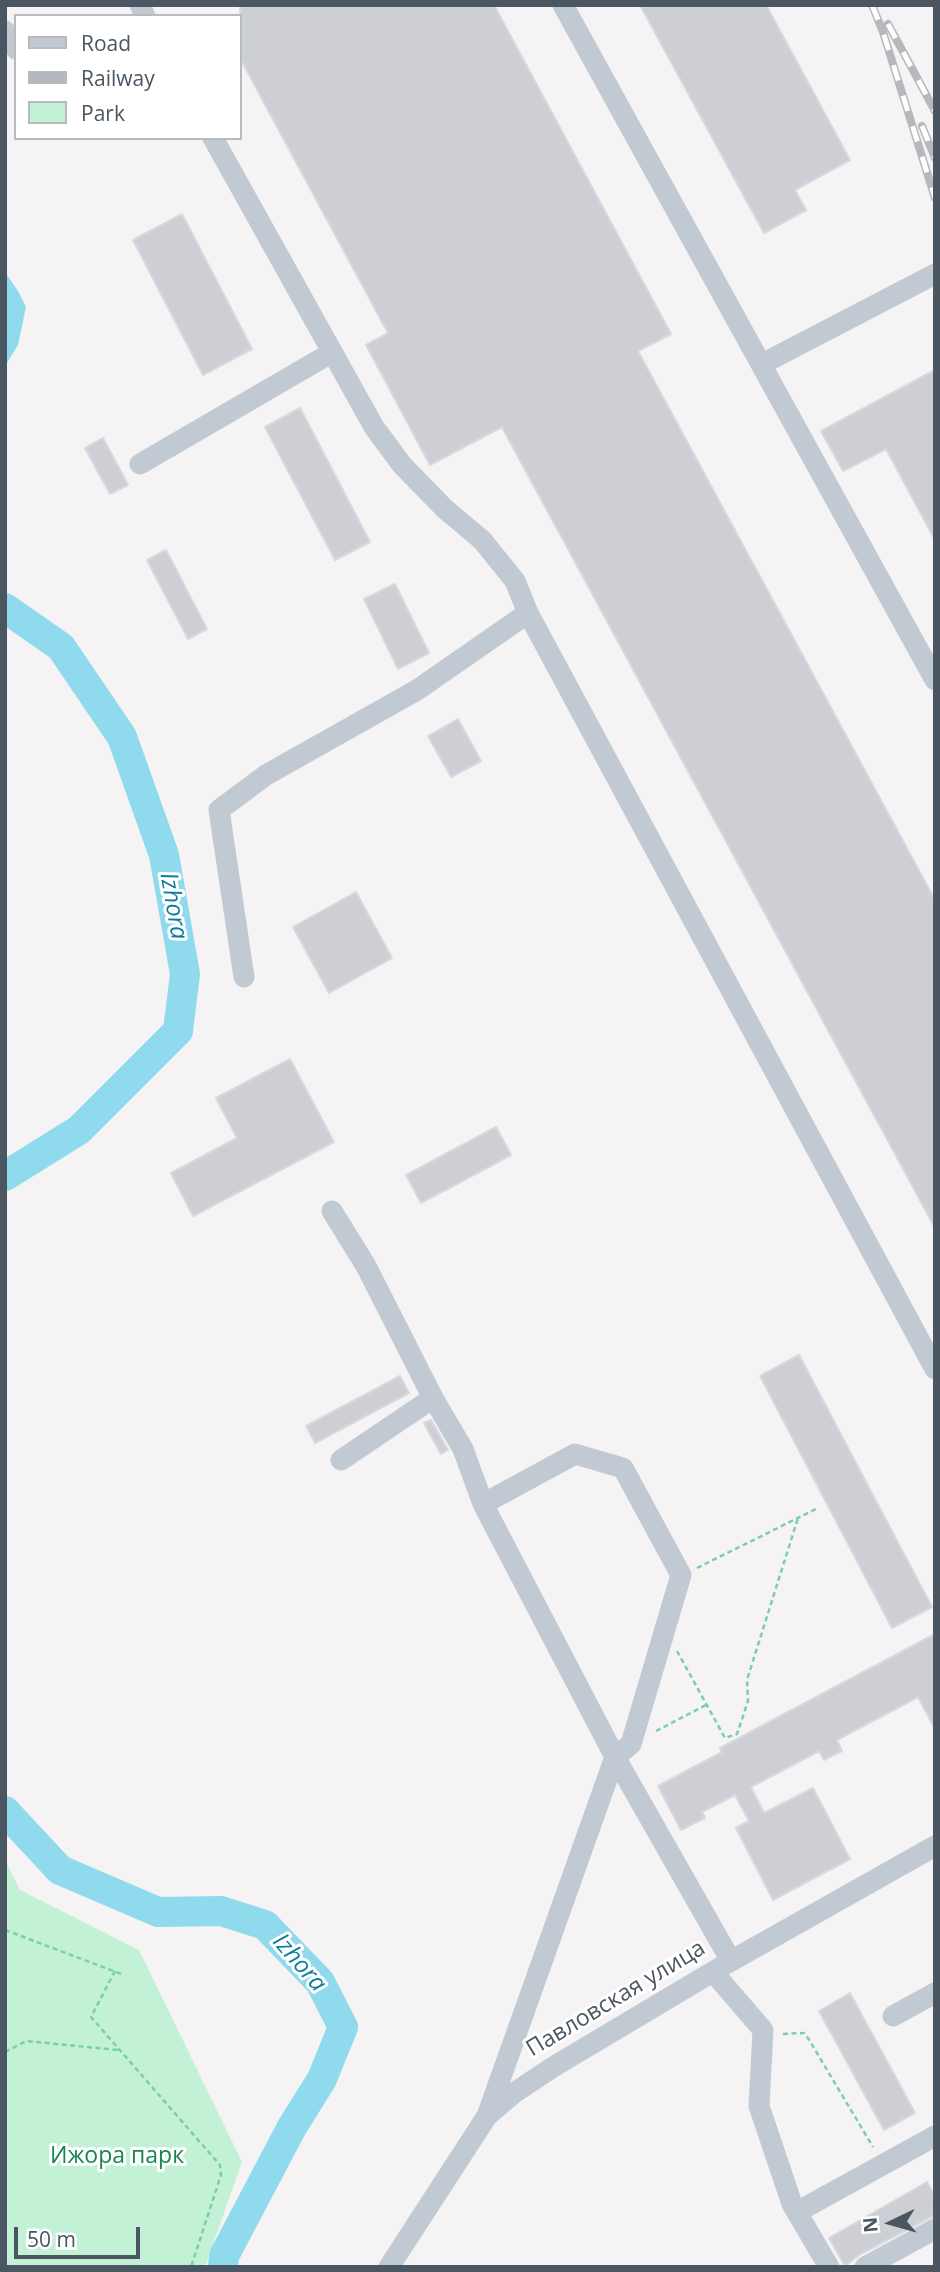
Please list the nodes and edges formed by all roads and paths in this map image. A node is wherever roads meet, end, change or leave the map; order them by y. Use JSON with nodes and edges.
{"nodes":[{"id":1,"x":563,"y":5,"type":"edge"},
{"id":2,"x":214,"y":140,"type":"edge"},
{"id":3,"x":935,"y":274,"type":"edge"},
{"id":4,"x":331,"y":353,"type":"junction"},
{"id":5,"x":762,"y":364,"type":"junction"},
{"id":6,"x":140,"y":464,"type":"dead end"},
{"id":7,"x":528,"y":613,"type":"junction"},
{"id":8,"x":935,"y":680,"type":"edge"},
{"id":9,"x":243,"y":977,"type":"dead end"},
{"id":10,"x":332,"y":1211,"type":"dead end"},
{"id":11,"x":935,"y":1369,"type":"edge"},
{"id":12,"x":433,"y":1398,"type":"junction"},
{"id":13,"x":341,"y":1460,"type":"dead end"},
{"id":14,"x":483,"y":1504,"type":"junction"},
{"id":15,"x":818,"y":1508,"type":"dead end"},
{"id":16,"x":798,"y":1518,"type":"junction"},
{"id":17,"x":681,"y":1575,"type":"junction"},
{"id":18,"x":665,"y":1630,"type":"junction"},
{"id":19,"x":706,"y":1705,"type":"junction"},
{"id":20,"x":623,"y":1751,"type":"junction"},
{"id":21,"x":935,"y":1846,"type":"edge"},
{"id":22,"x":5,"y":1930,"type":"edge"},
{"id":23,"x":722,"y":1966,"type":"junction"},
{"id":24,"x":115,"y":1971,"type":"junction"},
{"id":25,"x":124,"y":1975,"type":"dead end"},
{"id":26,"x":935,"y":1993,"type":"edge"},
{"id":27,"x":893,"y":2016,"type":"dead end"},
{"id":28,"x":763,"y":2031,"type":"junction"},
{"id":29,"x":120,"y":2050,"type":"junction"},
{"id":30,"x":5,"y":2052,"type":"edge"},
{"id":31,"x":486,"y":2116,"type":"junction"},
{"id":32,"x":935,"y":2136,"type":"edge"},
{"id":33,"x":883,"y":2165,"type":"junction"},
{"id":34,"x":796,"y":2212,"type":"junction"},
{"id":35,"x":935,"y":2229,"type":"edge"},
{"id":36,"x":191,"y":2267,"type":"edge"},
{"id":37,"x":389,"y":2267,"type":"edge"},
{"id":38,"x":829,"y":2267,"type":"edge"},
{"id":39,"x":865,"y":2267,"type":"edge"}],
"edges":[{"from":1,"to":5,"type":"street"},
{"from":2,"to":4,"type":"street"},
{"from":3,"to":5,"type":"street"},
{"from":4,"to":6,"type":"street"},
{"from":4,"to":7,"type":"street"},
{"from":5,"to":8,"type":"street"},
{"from":7,"to":9,"type":"street"},
{"from":7,"to":11,"type":"street"},
{"from":10,"to":12,"type":"street"},
{"from":12,"to":13,"type":"street"},
{"from":12,"to":14,"type":"street"},
{"from":14,"to":17,"type":"street"},
{"from":14,"to":20,"type":"street"},
{"from":15,"to":16,"type":"path"},
{"from":16,"to":17,"type":"path"},
{"from":16,"to":19,"type":"path"},
{"from":17,"to":18,"type":"street"},
{"from":18,"to":19,"type":"path"},
{"from":18,"to":20,"type":"street"},
{"from":19,"to":20,"type":"path"},
{"from":20,"to":23,"type":"street"},
{"from":20,"to":31,"type":"street"},
{"from":21,"to":23,"type":"street","name":"Павловская улица"},
{"from":22,"to":24,"type":"path"},
{"from":23,"to":28,"type":"street"},
{"from":23,"to":31,"type":"street","name":"Павловская улица"},
{"from":24,"to":25,"type":"path"},
{"from":24,"to":29,"type":"path"},
{"from":26,"to":27,"type":"street"},
{"from":28,"to":33,"type":"path"},
{"from":28,"to":34,"type":"street"},
{"from":29,"to":30,"type":"path"},
{"from":29,"to":36,"type":"path"},
{"from":31,"to":37,"type":"street","name":"Павловская улица"},
{"from":32,"to":33,"type":"street"},
{"from":33,"to":34,"type":"street"},
{"from":34,"to":38,"type":"street"},
{"from":35,"to":39,"type":"street"}]}
